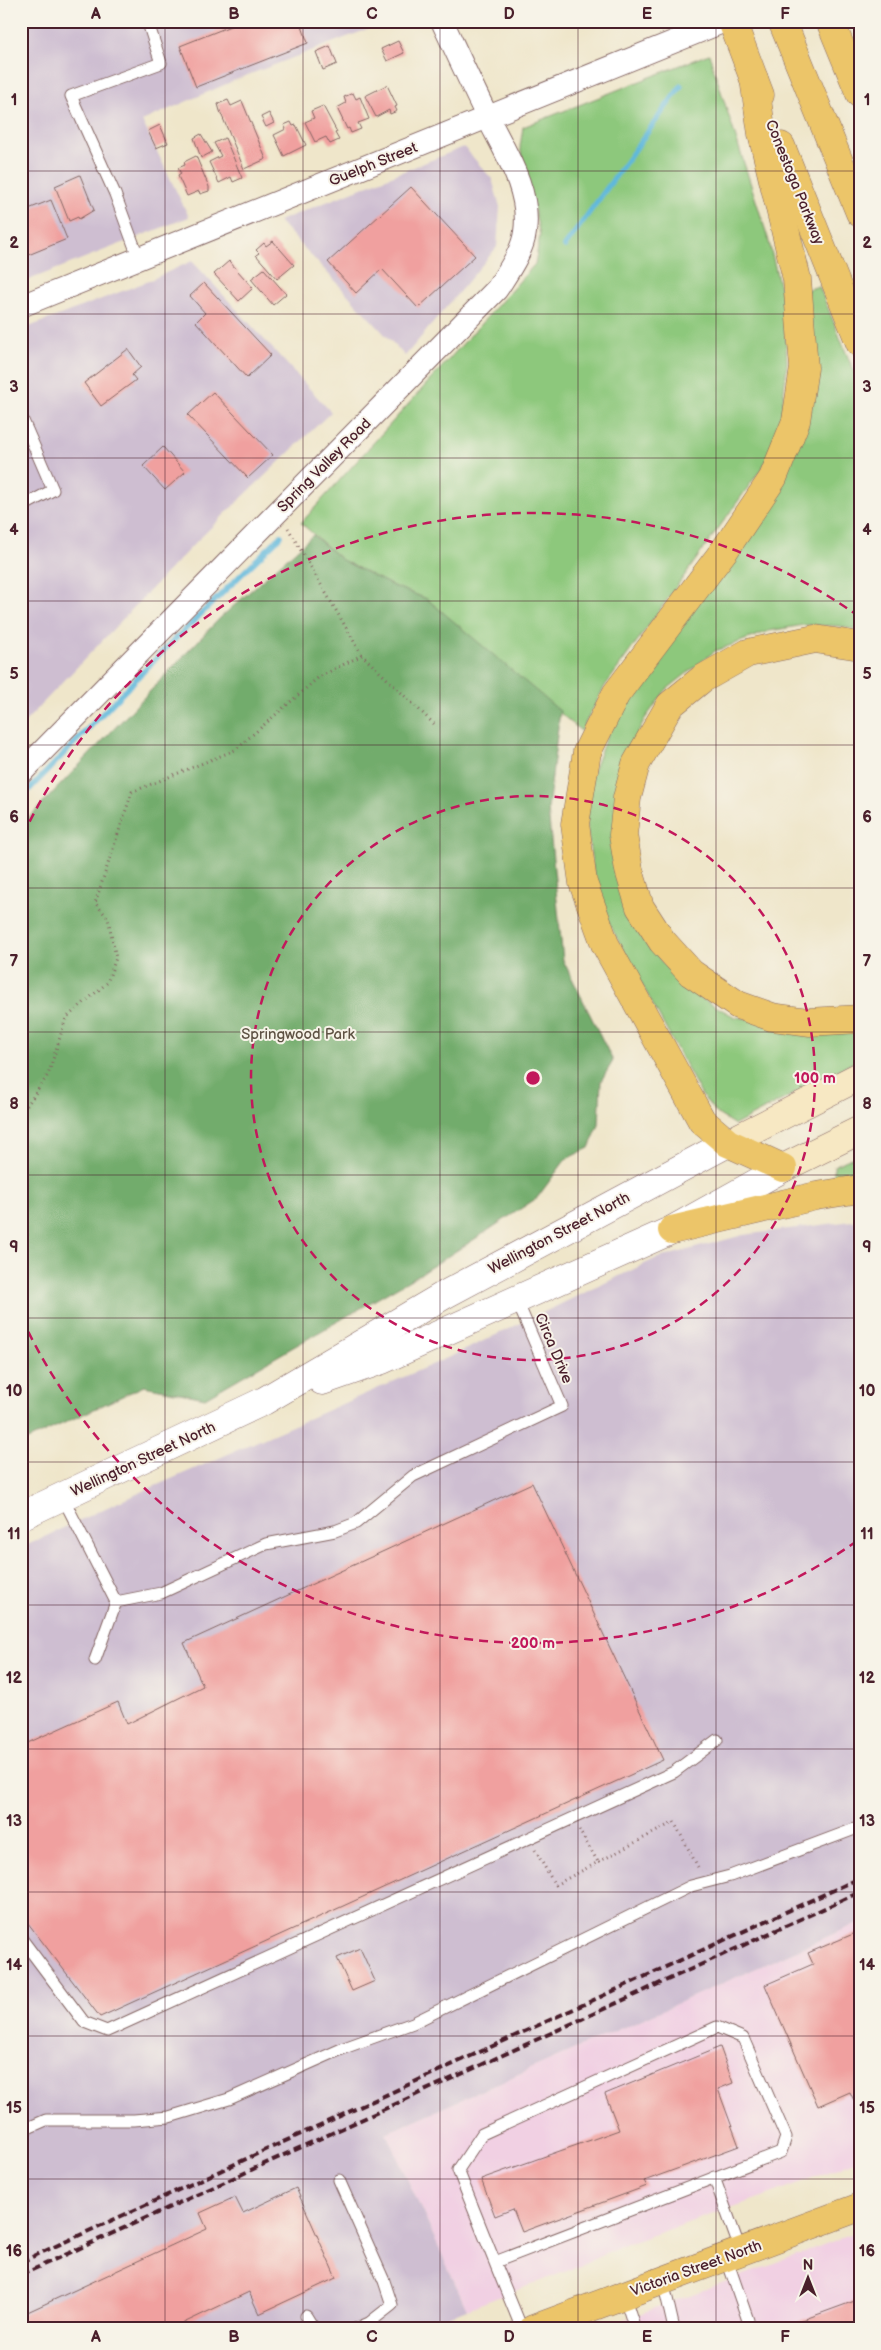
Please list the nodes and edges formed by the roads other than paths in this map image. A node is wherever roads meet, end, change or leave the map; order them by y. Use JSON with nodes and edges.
{"nodes":[{"id":1,"x":159,"y":21,"type":"edge"},
{"id":2,"x":442,"y":21,"type":"edge"},
{"id":3,"x":725,"y":21,"type":"edge"},
{"id":4,"x":732,"y":21,"type":"edge"},
{"id":5,"x":830,"y":21,"type":"edge"},
{"id":6,"x":784,"y":25,"type":"edge"},
{"id":7,"x":754,"y":79,"type":"junction"},
{"id":8,"x":860,"y":94,"type":"edge"},
{"id":9,"x":488,"y":118,"type":"junction"},
{"id":10,"x":860,"y":214,"type":"edge"},
{"id":11,"x":139,"y":259,"type":"junction"},
{"id":12,"x":21,"y":306,"type":"edge"},
{"id":13,"x":860,"y":343,"type":"edge"},
{"id":14,"x":21,"y":416,"type":"edge"},
{"id":15,"x":21,"y":507,"type":"edge"},
{"id":16,"x":860,"y":646,"type":"edge"},
{"id":17,"x":21,"y":773,"type":"edge"},
{"id":18,"x":860,"y":1019,"type":"edge"},
{"id":19,"x":860,"y":1076,"type":"edge"},
{"id":20,"x":860,"y":1130,"type":"edge"},
{"id":21,"x":728,"y":1143,"type":"junction"},
{"id":22,"x":783,"y":1168,"type":"junction"},
{"id":23,"x":860,"y":1189,"type":"edge"},
{"id":24,"x":672,"y":1230,"type":"junction"},
{"id":25,"x":518,"y":1301,"type":"junction"},
{"id":26,"x":264,"y":1401,"type":"junction"},
{"id":27,"x":62,"y":1496,"type":"junction"},
{"id":28,"x":21,"y":1516,"type":"edge"},
{"id":29,"x":116,"y":1602,"type":"junction"},
{"id":30,"x":95,"y":1660,"type":"dead end"},
{"id":31,"x":717,"y":1740,"type":"dead end"},
{"id":32,"x":860,"y":1827,"type":"edge"},
{"id":33,"x":21,"y":1938,"type":"edge"},
{"id":34,"x":21,"y":2131,"type":"edge"},
{"id":35,"x":714,"y":2177,"type":"junction"},
{"id":36,"x":339,"y":2180,"type":"dead end"},
{"id":37,"x":860,"y":2207,"type":"edge"},
{"id":38,"x":734,"y":2254,"type":"junction"},
{"id":39,"x":495,"y":2262,"type":"junction"},
{"id":40,"x":664,"y":2280,"type":"junction"},
{"id":41,"x":624,"y":2295,"type":"junction"},
{"id":42,"x":306,"y":2316,"type":"dead end"},
{"id":43,"x":314,"y":2329,"type":"edge"},
{"id":44,"x":355,"y":2329,"type":"edge"},
{"id":45,"x":522,"y":2329,"type":"edge"},
{"id":46,"x":533,"y":2329,"type":"edge"},
{"id":47,"x":635,"y":2329,"type":"edge"},
{"id":48,"x":674,"y":2329,"type":"edge"},
{"id":49,"x":751,"y":2329,"type":"edge"}],
"edges":[{"from":1,"to":11,"type":"lane"},
{"from":2,"to":9,"type":"street","name":"Spring Valley Road"},
{"from":3,"to":9,"type":"street","name":"Guelph Street"},
{"from":4,"to":7,"type":"main road","name":"Conestoga Parkway"},
{"from":5,"to":8,"type":"main road"},
{"from":6,"to":10,"type":"main road"},
{"from":7,"to":13,"type":"main road","name":"Conestoga Parkway"},
{"from":7,"to":21,"type":"main road"},
{"from":9,"to":11,"type":"street","name":"Guelph Street"},
{"from":9,"to":17,"type":"street","name":"Spring Valley Road"},
{"from":11,"to":12,"type":"street","name":"Guelph Street"},
{"from":14,"to":15,"type":"lane"},
{"from":16,"to":18,"type":"main road"},
{"from":19,"to":21,"type":"main road","name":"Wellington Street North"},
{"from":20,"to":22,"type":"main road","name":"Wellington Street North"},
{"from":21,"to":22,"type":"main road"},
{"from":21,"to":26,"type":"street","name":"Wellington Street North"},
{"from":22,"to":24,"type":"street","name":"Wellington Street North"},
{"from":23,"to":24,"type":"main road"},
{"from":24,"to":25,"type":"street","name":"Wellington Street North"},
{"from":25,"to":26,"type":"street","name":"Wellington Street North"},
{"from":25,"to":29,"type":"lane","name":"Circa Drive"},
{"from":26,"to":27,"type":"street","name":"Wellington Street North"},
{"from":27,"to":28,"type":"street","name":"Wellington Street North"},
{"from":27,"to":29,"type":"lane"},
{"from":29,"to":30,"type":"lane"},
{"from":31,"to":33,"type":"lane"},
{"from":32,"to":34,"type":"lane"},
{"from":35,"to":38,"type":"lane"},
{"from":35,"to":39,"type":"lane"},
{"from":35,"to":39,"type":"lane"},
{"from":36,"to":44,"type":"lane"},
{"from":37,"to":38,"type":"main road","name":"Victoria Street North"},
{"from":38,"to":40,"type":"main road","name":"Victoria Street North"},
{"from":38,"to":49,"type":"lane"},
{"from":39,"to":45,"type":"lane"},
{"from":40,"to":41,"type":"main road","name":"Victoria Street North"},
{"from":40,"to":48,"type":"lane"},
{"from":41,"to":46,"type":"main road","name":"Victoria Street North"},
{"from":41,"to":47,"type":"lane"},
{"from":42,"to":43,"type":"lane"}]}
